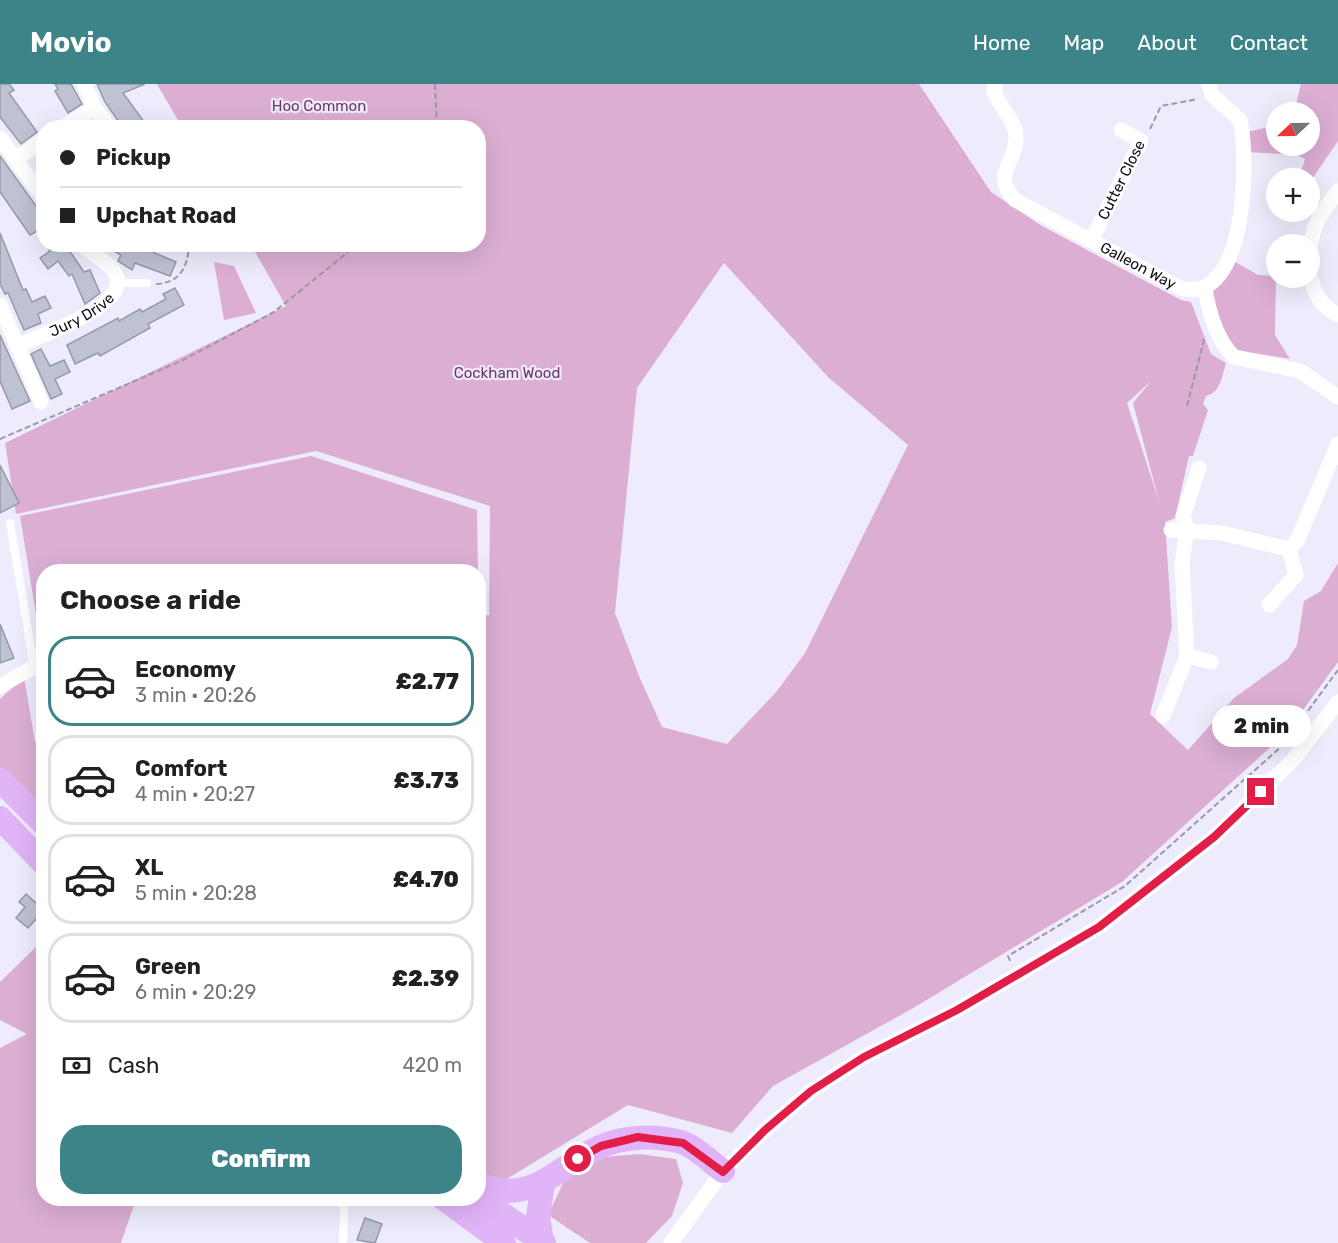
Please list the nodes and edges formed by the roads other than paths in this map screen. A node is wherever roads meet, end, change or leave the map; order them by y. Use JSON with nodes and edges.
{"nodes":[{"id":1,"x":84,"y":84,"type":"edge"},
{"id":2,"x":995,"y":84,"type":"edge"},
{"id":3,"x":1210,"y":89,"type":"edge"},
{"id":4,"x":95,"y":108,"type":"junction"},
{"id":5,"x":75,"y":120,"type":"edge"},
{"id":6,"x":104,"y":120,"type":"edge"},
{"id":7,"x":1121,"y":130,"type":"dead end"},
{"id":8,"x":1,"y":140,"type":"edge"},
{"id":9,"x":36,"y":145,"type":"edge"},
{"id":10,"x":16,"y":159,"type":"junction"},
{"id":11,"x":36,"y":187,"type":"edge"},
{"id":12,"x":1338,"y":191,"type":"edge"},
{"id":13,"x":1092,"y":239,"type":"junction"},
{"id":14,"x":91,"y":252,"type":"edge"},
{"id":15,"x":118,"y":283,"type":"junction"},
{"id":16,"x":147,"y":283,"type":"road end"},
{"id":17,"x":1205,"y":289,"type":"junction"},
{"id":18,"x":0,"y":304,"type":"edge"},
{"id":19,"x":1338,"y":315,"type":"edge"},
{"id":20,"x":17,"y":346,"type":"junction"},
{"id":21,"x":1338,"y":397,"type":"edge"},
{"id":22,"x":41,"y":402,"type":"dead end"},
{"id":23,"x":1338,"y":444,"type":"edge"},
{"id":24,"x":1199,"y":468,"type":"dead end"},
{"id":25,"x":10,"y":523,"type":"dead end"},
{"id":26,"x":1187,"y":529,"type":"junction"},
{"id":27,"x":1171,"y":530,"type":"dead end"},
{"id":28,"x":1290,"y":549,"type":"junction"},
{"id":29,"x":1269,"y":605,"type":"dead end"},
{"id":30,"x":1187,"y":656,"type":"junction"},
{"id":31,"x":1211,"y":662,"type":"dead end"},
{"id":32,"x":34,"y":667,"type":"joint"},
{"id":33,"x":0,"y":686,"type":"edge"},
{"id":34,"x":1338,"y":702,"type":"edge"},
{"id":35,"x":1163,"y":716,"type":"dead end"},
{"id":36,"x":0,"y":780,"type":"edge"},
{"id":37,"x":36,"y":816,"type":"edge"},
{"id":38,"x":0,"y":818,"type":"edge"},
{"id":39,"x":36,"y":856,"type":"edge"},
{"id":40,"x":723,"y":1172,"type":"junction"},
{"id":41,"x":543,"y":1184,"type":"junction"},
{"id":42,"x":486,"y":1185,"type":"edge"},
{"id":43,"x":486,"y":1203,"type":"edge"},
{"id":44,"x":342,"y":1206,"type":"edge"},
{"id":45,"x":454,"y":1206,"type":"edge"},
{"id":46,"x":543,"y":1242,"type":"edge"},
{"id":47,"x":343,"y":1243,"type":"edge"},
{"id":48,"x":504,"y":1243,"type":"edge"},
{"id":49,"x":672,"y":1243,"type":"edge"}],
"edges":[{"from":1,"to":4,"type":"street"},
{"from":2,"to":13,"type":"street","name":"Galleon Way"},
{"from":3,"to":17,"type":"street"},
{"from":4,"to":5,"type":"street"},
{"from":4,"to":6,"type":"street"},
{"from":7,"to":13,"type":"street","name":"Cutter Close"},
{"from":8,"to":10,"type":"street"},
{"from":9,"to":10,"type":"street"},
{"from":10,"to":11,"type":"street"},
{"from":12,"to":19,"type":"street"},
{"from":13,"to":17,"type":"street","name":"Galleon Way"},
{"from":14,"to":15,"type":"street","name":"Jury Drive"},
{"from":15,"to":16,"type":"lane"},
{"from":15,"to":20,"type":"street","name":"Jury Drive"},
{"from":17,"to":21,"type":"street"},
{"from":18,"to":20,"type":"street"},
{"from":20,"to":22,"type":"street"},
{"from":23,"to":28,"type":"street"},
{"from":24,"to":26,"type":"street"},
{"from":25,"to":32,"type":"lane"},
{"from":26,"to":27,"type":"street"},
{"from":26,"to":28,"type":"street"},
{"from":26,"to":30,"type":"street"},
{"from":28,"to":29,"type":"street"},
{"from":30,"to":31,"type":"street"},
{"from":30,"to":35,"type":"street"},
{"from":32,"to":33,"type":"street"},
{"from":34,"to":40,"type":"street"},
{"from":36,"to":37,"type":"main road"},
{"from":38,"to":39,"type":"main road"},
{"from":40,"to":41,"type":"main road"},
{"from":40,"to":49,"type":"street"},
{"from":41,"to":42,"type":"main road"},
{"from":41,"to":46,"type":"main road"},
{"from":43,"to":46,"type":"main road"},
{"from":44,"to":47,"type":"lane"},
{"from":45,"to":48,"type":"main road"}]}
